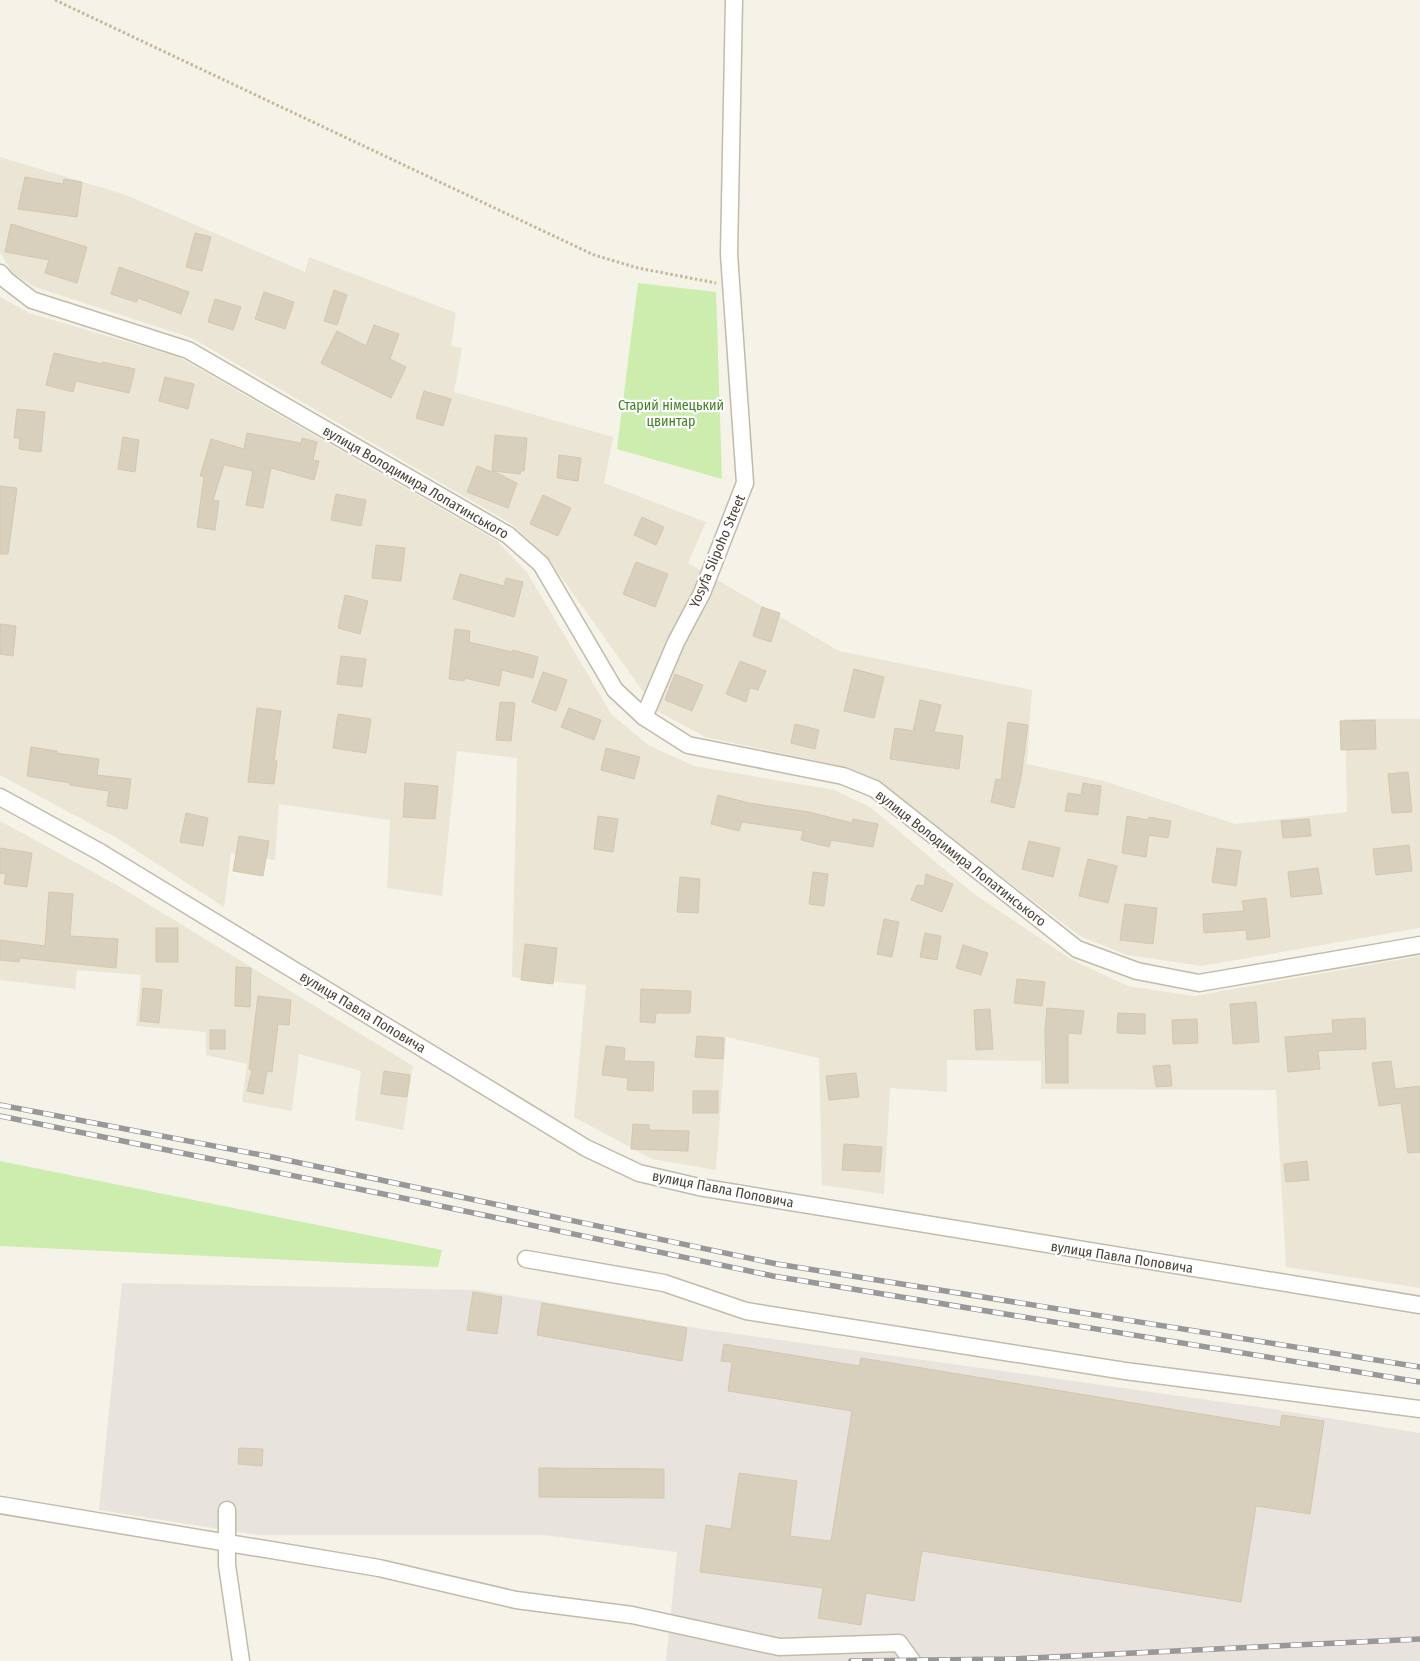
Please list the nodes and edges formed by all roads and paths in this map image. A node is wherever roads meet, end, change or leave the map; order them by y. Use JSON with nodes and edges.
{"nodes":[{"id":1,"x":55,"y":0,"type":"edge"},
{"id":2,"x":734,"y":0,"type":"edge"},
{"id":3,"x":0,"y":273,"type":"edge"},
{"id":4,"x":731,"y":286,"type":"junction"},
{"id":5,"x":644,"y":717,"type":"junction"},
{"id":6,"x":0,"y":797,"type":"edge"},
{"id":7,"x":1420,"y":945,"type":"edge"},
{"id":8,"x":526,"y":1259,"type":"dead end"},
{"id":9,"x":1420,"y":1305,"type":"edge"},
{"id":10,"x":1420,"y":1409,"type":"edge"},
{"id":11,"x":0,"y":1505,"type":"edge"},
{"id":12,"x":227,"y":1510,"type":"dead end"},
{"id":13,"x":227,"y":1542,"type":"junction"},
{"id":14,"x":242,"y":1661,"type":"edge"},
{"id":15,"x":912,"y":1661,"type":"edge"}],
"edges":[{"from":1,"to":4,"type":"path"},
{"from":2,"to":4,"type":"street","name":"Yosyfa Slipoho Street"},
{"from":3,"to":5,"type":"street","name":"вулиця Володимира Лопатинського"},
{"from":4,"to":5,"type":"street","name":"Yosyfa Slipoho Street"},
{"from":5,"to":7,"type":"street","name":"вулиця Володимира Лопатинського"},
{"from":6,"to":9,"type":"street","name":"вулиця Павла Поповича"},
{"from":8,"to":10,"type":"street"},
{"from":11,"to":13,"type":"street"},
{"from":12,"to":13,"type":"street"},
{"from":13,"to":14,"type":"street"},
{"from":13,"to":15,"type":"street"}]}
